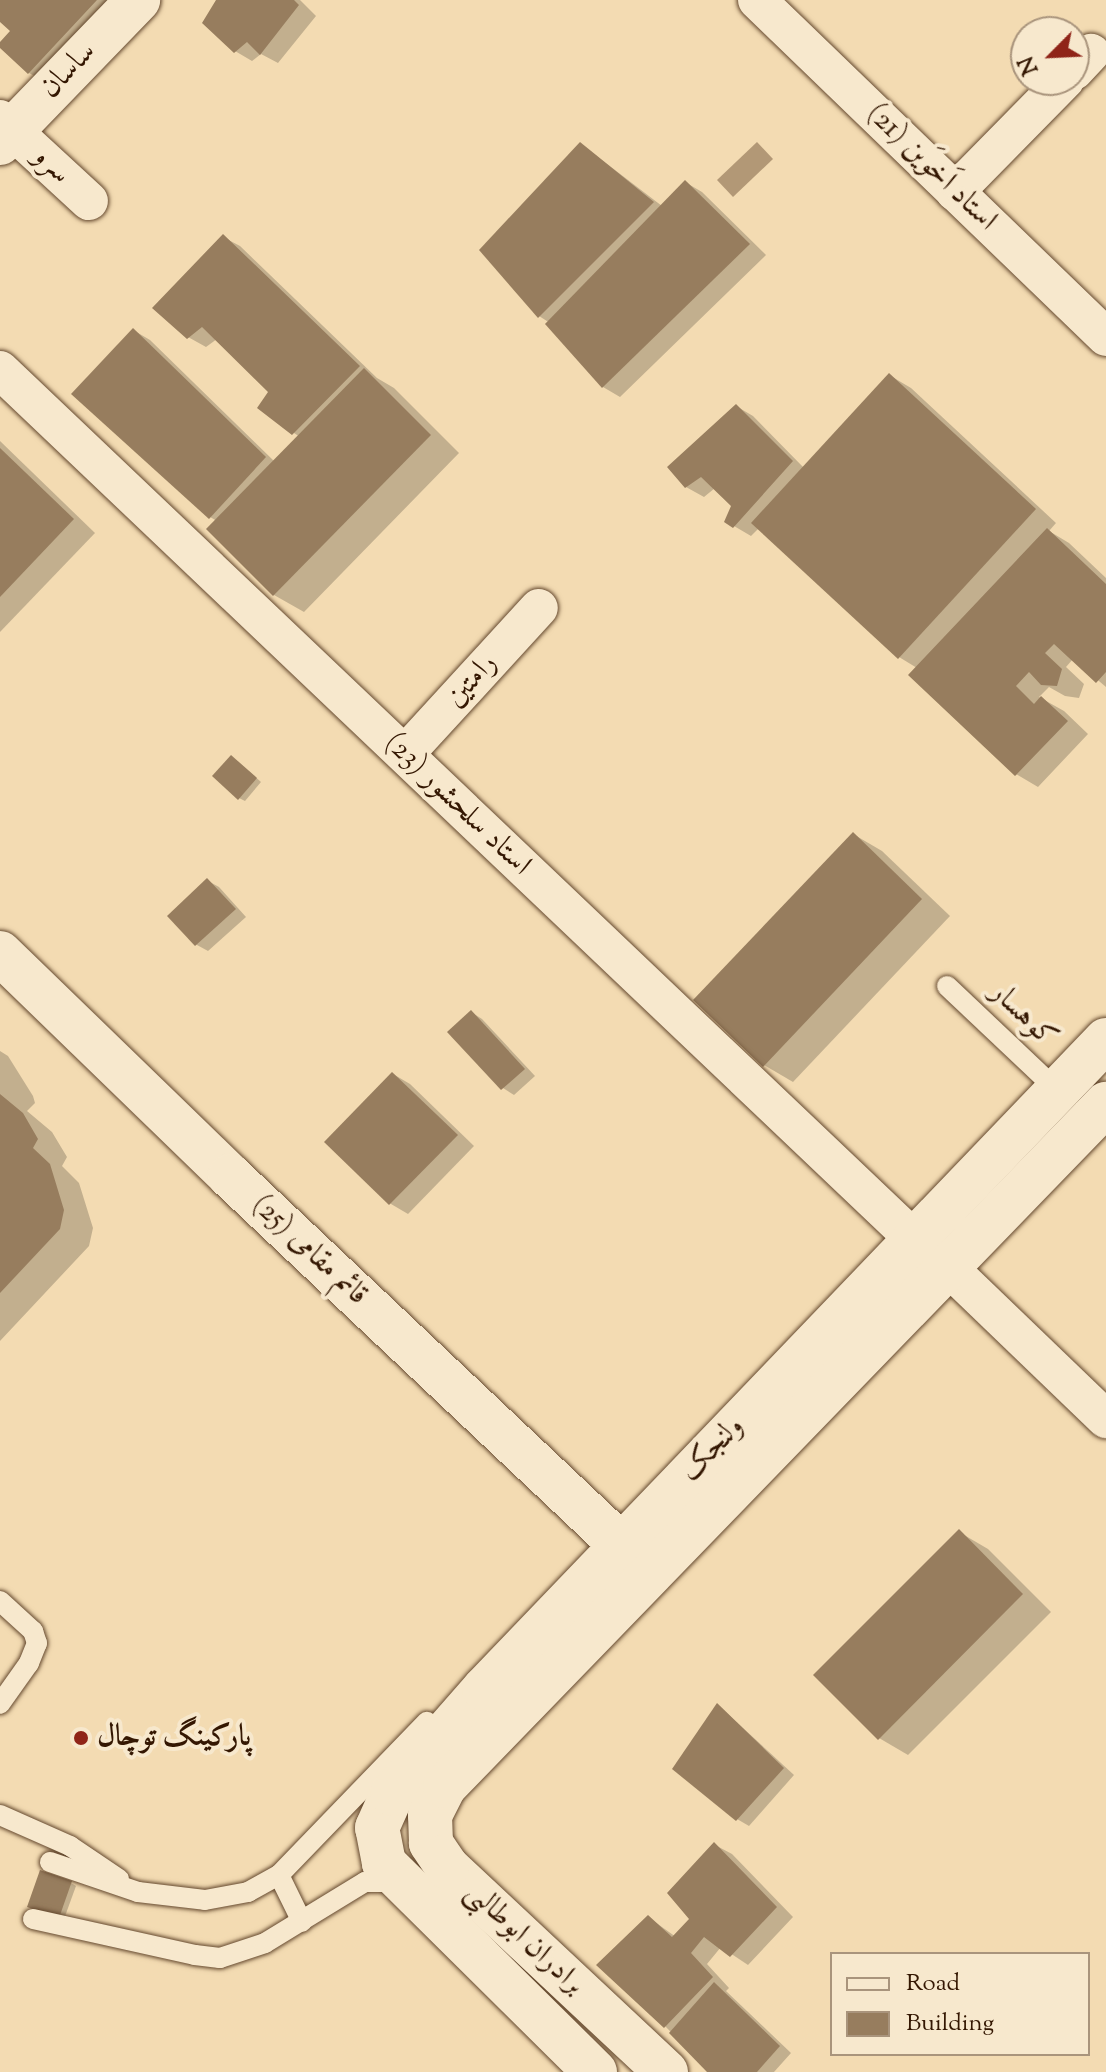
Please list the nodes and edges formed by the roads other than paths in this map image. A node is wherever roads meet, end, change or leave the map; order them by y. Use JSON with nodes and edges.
{"nodes":[{"id":1,"x":138,"y":0,"type":"edge"},
{"id":2,"x":757,"y":0,"type":"edge"},
{"id":3,"x":1049,"y":96,"type":"edge"},
{"id":4,"x":4,"y":130,"type":"edge"},
{"id":5,"x":955,"y":192,"type":"junction"},
{"id":6,"x":89,"y":201,"type":"dead end"},
{"id":7,"x":1106,"y":337,"type":"edge"},
{"id":8,"x":0,"y":370,"type":"edge"},
{"id":9,"x":539,"y":608,"type":"dead end"},
{"id":10,"x":405,"y":754,"type":"junction"},
{"id":11,"x":0,"y":953,"type":"edge"},
{"id":12,"x":947,"y":986,"type":"dead end"},
{"id":13,"x":1106,"y":1040,"type":"edge"},
{"id":14,"x":1058,"y":1091,"type":"junction"},
{"id":15,"x":1106,"y":1104,"type":"edge"},
{"id":16,"x":915,"y":1240,"type":"junction"},
{"id":17,"x":949,"y":1268,"type":"junction"},
{"id":18,"x":1106,"y":1419,"type":"edge"},
{"id":19,"x":613,"y":1554,"type":"junction"},
{"id":20,"x":0,"y":1601,"type":"edge"},
{"id":21,"x":0,"y":1704,"type":"edge"},
{"id":22,"x":445,"y":1786,"type":"joint"},
{"id":23,"x":0,"y":1815,"type":"edge"},
{"id":24,"x":50,"y":1862,"type":"dead end"},
{"id":25,"x":279,"y":1875,"type":"junction"},
{"id":26,"x":400,"y":1882,"type":"junction"},
{"id":27,"x":138,"y":1892,"type":"junction"},
{"id":28,"x":33,"y":1919,"type":"dead end"},
{"id":29,"x":302,"y":1922,"type":"junction"},
{"id":30,"x":595,"y":2072,"type":"edge"},
{"id":31,"x":666,"y":2072,"type":"edge"}],
"edges":[{"from":1,"to":4,"type":"main road","name":"ساسان"},
{"from":2,"to":5,"type":"street","name":"استاد اَخوَين (21)"},
{"from":3,"to":5,"type":"street"},
{"from":4,"to":6,"type":"street","name":"سرو"},
{"from":5,"to":7,"type":"street","name":"استاد اَخوَين (21)"},
{"from":8,"to":10,"type":"street","name":"استاد سلحشور (23)"},
{"from":9,"to":10,"type":"street","name":"رامتین"},
{"from":10,"to":16,"type":"street","name":"استاد سلحشور (23)"},
{"from":11,"to":19,"type":"main road","name":"قائم مقامی (25)"},
{"from":12,"to":14,"type":"lane","name":"کوهسار"},
{"from":13,"to":14,"type":"main road","name":"ولنجک"},
{"from":14,"to":16,"type":"main road","name":"ولنجک"},
{"from":15,"to":17,"type":"main road","name":"ولنجک"},
{"from":16,"to":19,"type":"main road","name":"ولنجک"},
{"from":17,"to":18,"type":"street"},
{"from":17,"to":22,"type":"main road","name":"ولنجک"},
{"from":19,"to":25,"type":"lane"},
{"from":19,"to":26,"type":"main road","name":"ولنجک"},
{"from":20,"to":21,"type":"lane"},
{"from":22,"to":31,"type":"main road","name":"برادران ابوطالبی"},
{"from":23,"to":27,"type":"lane"},
{"from":24,"to":27,"type":"lane"},
{"from":25,"to":27,"type":"lane"},
{"from":25,"to":29,"type":"lane"},
{"from":26,"to":29,"type":"lane"},
{"from":26,"to":30,"type":"main road","name":"برادران ابوطالبی"},
{"from":28,"to":29,"type":"lane"}]}
